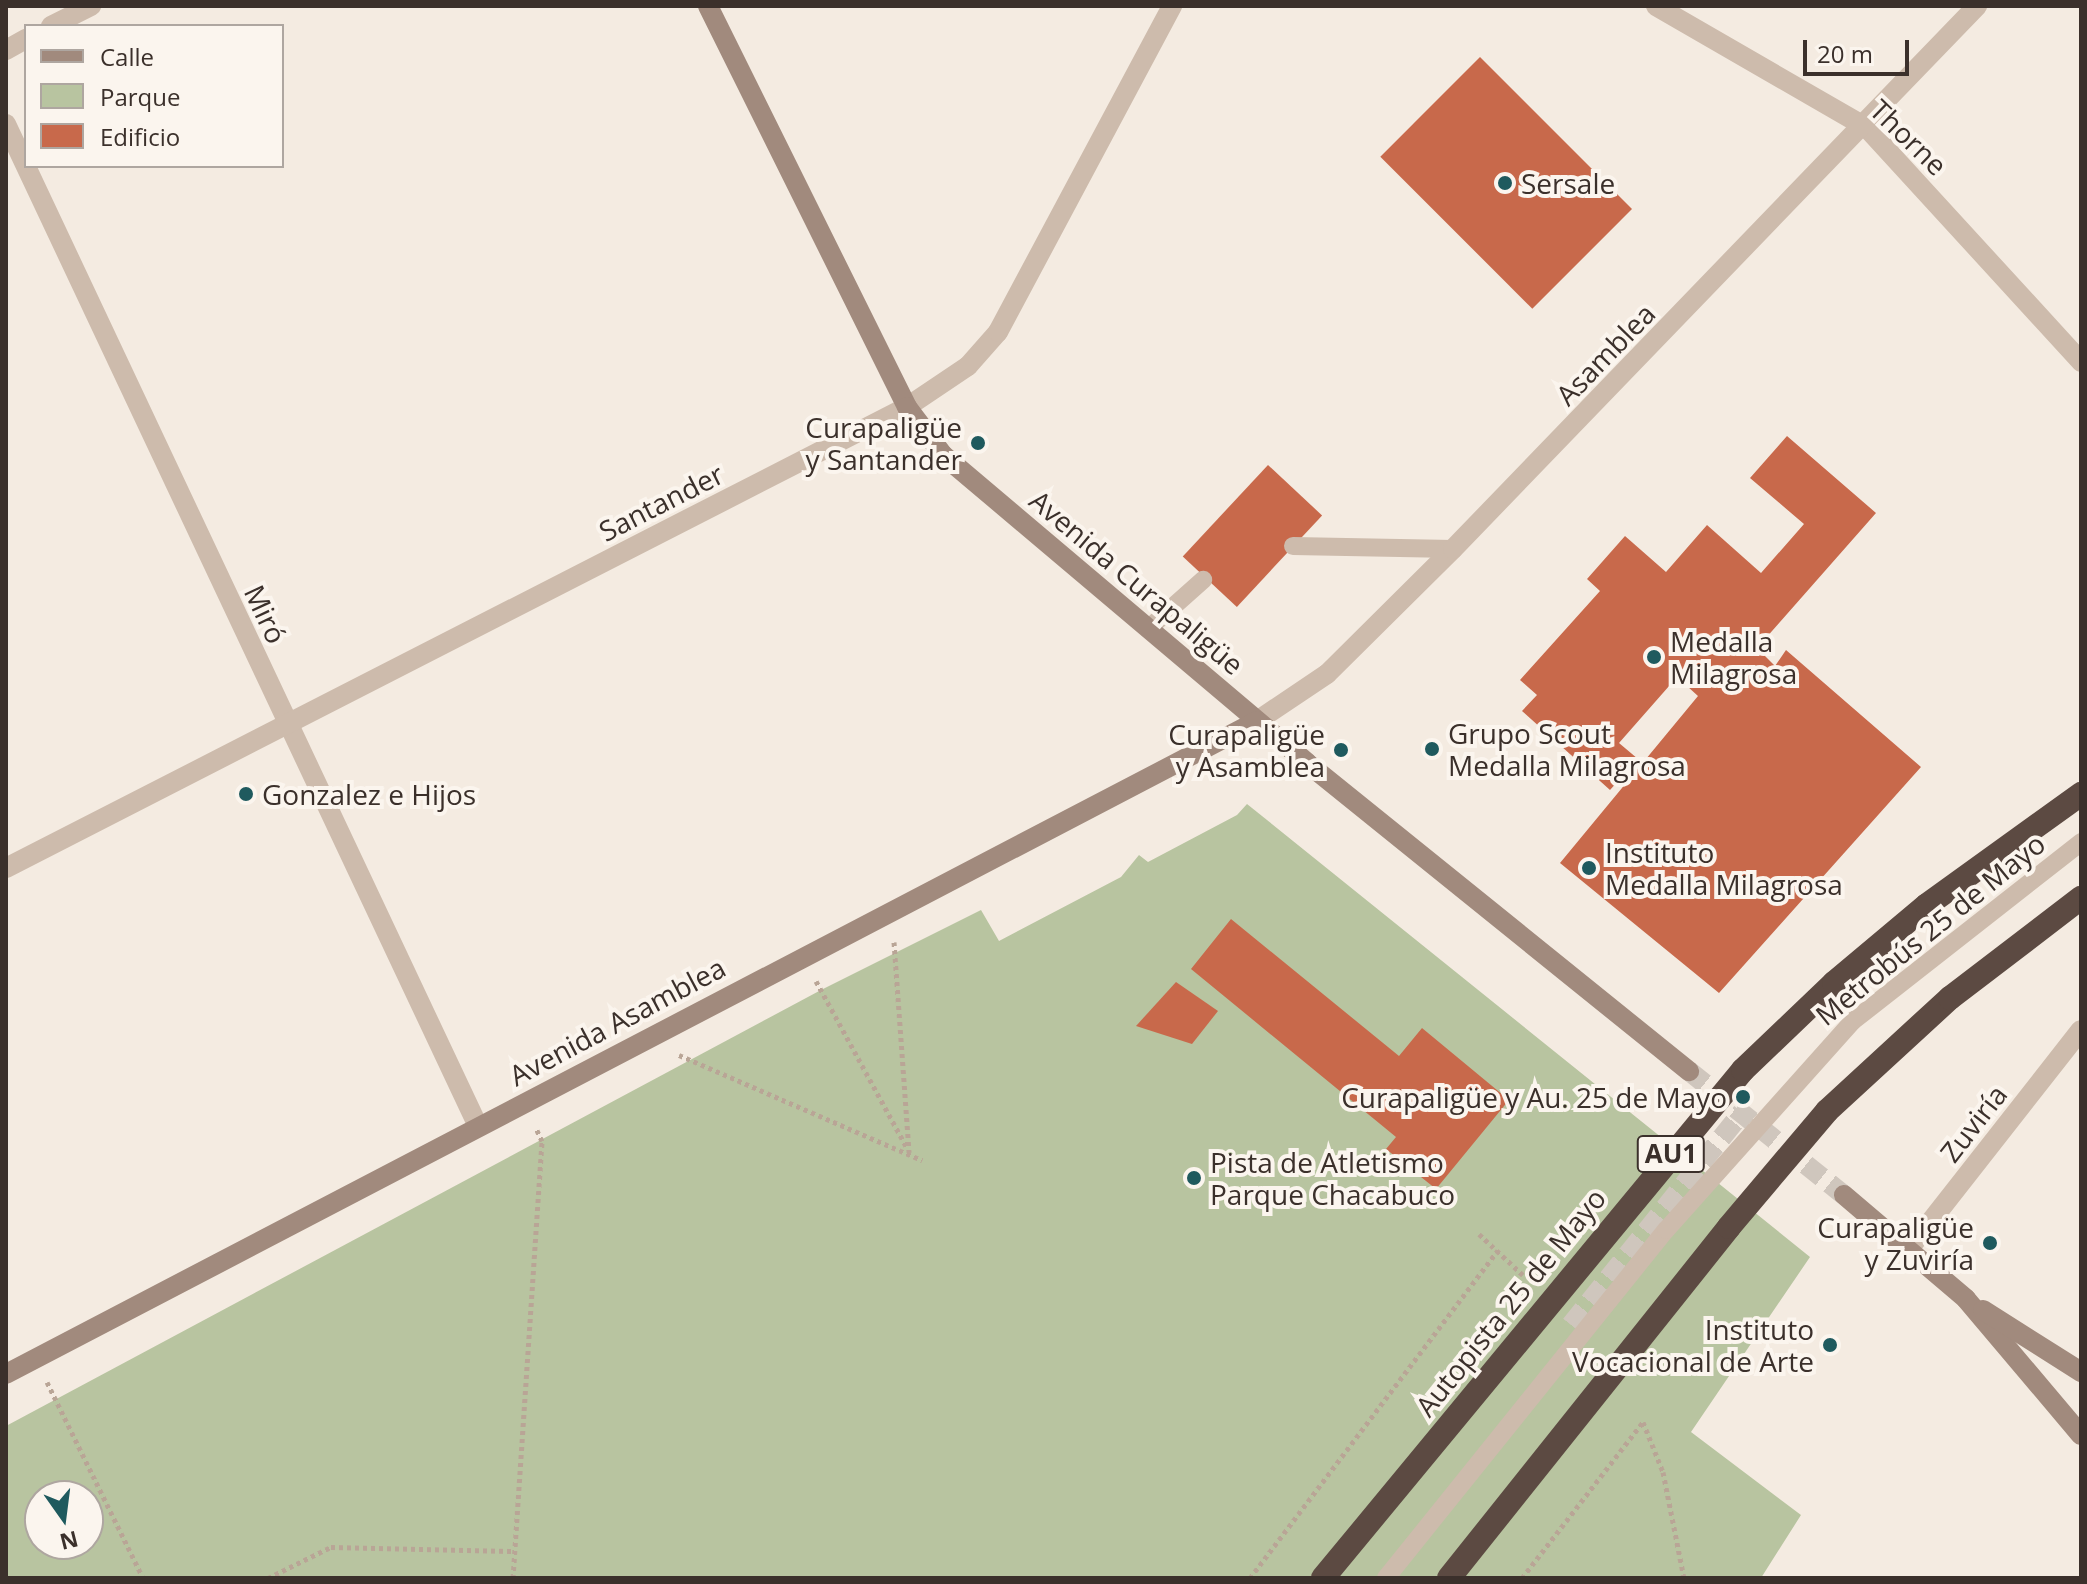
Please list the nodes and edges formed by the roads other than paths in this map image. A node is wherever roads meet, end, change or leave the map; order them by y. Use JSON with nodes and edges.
{"nodes":[{"id":1,"x":91,"y":6,"type":"edge"},
{"id":2,"x":708,"y":6,"type":"edge"},
{"id":3,"x":1172,"y":6,"type":"edge"},
{"id":4,"x":1656,"y":6,"type":"edge"},
{"id":5,"x":1977,"y":6,"type":"edge"},
{"id":6,"x":55,"y":24,"type":"edge"},
{"id":7,"x":24,"y":40,"type":"edge"},
{"id":8,"x":6,"y":50,"type":"edge"},
{"id":9,"x":6,"y":124,"type":"edge"},
{"id":10,"x":1866,"y":127,"type":"junction"},
{"id":11,"x":24,"y":162,"type":"edge"},
{"id":12,"x":27,"y":168,"type":"edge"},
{"id":13,"x":2081,"y":362,"type":"edge"},
{"id":14,"x":907,"y":407,"type":"junction"},
{"id":15,"x":1293,"y":546,"type":"dead end"},
{"id":16,"x":1453,"y":549,"type":"junction"},
{"id":17,"x":1203,"y":580,"type":"dead end"},
{"id":18,"x":1148,"y":629,"type":"junction"},
{"id":19,"x":1257,"y":721,"type":"junction"},
{"id":20,"x":287,"y":725,"type":"junction"},
{"id":21,"x":2081,"y":794,"type":"edge"},
{"id":22,"x":2081,"y":842,"type":"edge"},
{"id":23,"x":6,"y":868,"type":"edge"},
{"id":24,"x":2081,"y":898,"type":"edge"},
{"id":25,"x":2081,"y":1030,"type":"edge"},
{"id":26,"x":1689,"y":1071,"type":"tunnel mouth"},
{"id":27,"x":478,"y":1126,"type":"junction"},
{"id":28,"x":1844,"y":1195,"type":"tunnel mouth"},
{"id":29,"x":1909,"y":1249,"type":"junction"},
{"id":30,"x":1966,"y":1299,"type":"junction"},
{"id":31,"x":2081,"y":1372,"type":"edge"},
{"id":32,"x":6,"y":1374,"type":"edge"},
{"id":33,"x":2081,"y":1435,"type":"edge"},
{"id":34,"x":1323,"y":1578,"type":"edge"},
{"id":35,"x":1386,"y":1578,"type":"edge"},
{"id":36,"x":1449,"y":1578,"type":"edge"}],
"edges":[{"from":1,"to":6,"type":"street"},
{"from":2,"to":14,"type":"main road","name":"Avenida Curapaligüe"},
{"from":3,"to":14,"type":"street","name":"Santander"},
{"from":4,"to":10,"type":"street","name":"Thorne"},
{"from":5,"to":10,"type":"street","name":"Asamblea"},
{"from":7,"to":8,"type":"street"},
{"from":9,"to":11,"type":"street","name":"Miró"},
{"from":10,"to":13,"type":"street","name":"Thorne"},
{"from":10,"to":16,"type":"street","name":"Asamblea"},
{"from":12,"to":20,"type":"street","name":"Miró"},
{"from":14,"to":18,"type":"main road","name":"Avenida Curapaligüe"},
{"from":14,"to":20,"type":"street","name":"Santander"},
{"from":15,"to":16,"type":"lane"},
{"from":16,"to":19,"type":"street","name":"Asamblea"},
{"from":17,"to":18,"type":"lane"},
{"from":18,"to":19,"type":"main road","name":"Avenida Curapaligüe"},
{"from":19,"to":26,"type":"main road","name":"Avenida Curapaligüe"},
{"from":19,"to":27,"type":"main road","name":"Avenida Asamblea"},
{"from":20,"to":23,"type":"street","name":"Santander"},
{"from":20,"to":27,"type":"street","name":"Miró"},
{"from":21,"to":34,"type":"highway","name":"Autopista 25 de Mayo","number":"AU1","bridge":true},
{"from":22,"to":35,"type":"lane","name":"Metrobús 25 de Mayo","bridge":true},
{"from":24,"to":36,"type":"highway","bridge":true},
{"from":25,"to":29,"type":"street","name":"Zuviría"},
{"from":27,"to":32,"type":"main road","name":"Avenida Asamblea"},
{"from":28,"to":29,"type":"main road"},
{"from":29,"to":30,"type":"main road"},
{"from":30,"to":31,"type":"main road"},
{"from":30,"to":33,"type":"main road"}]}
